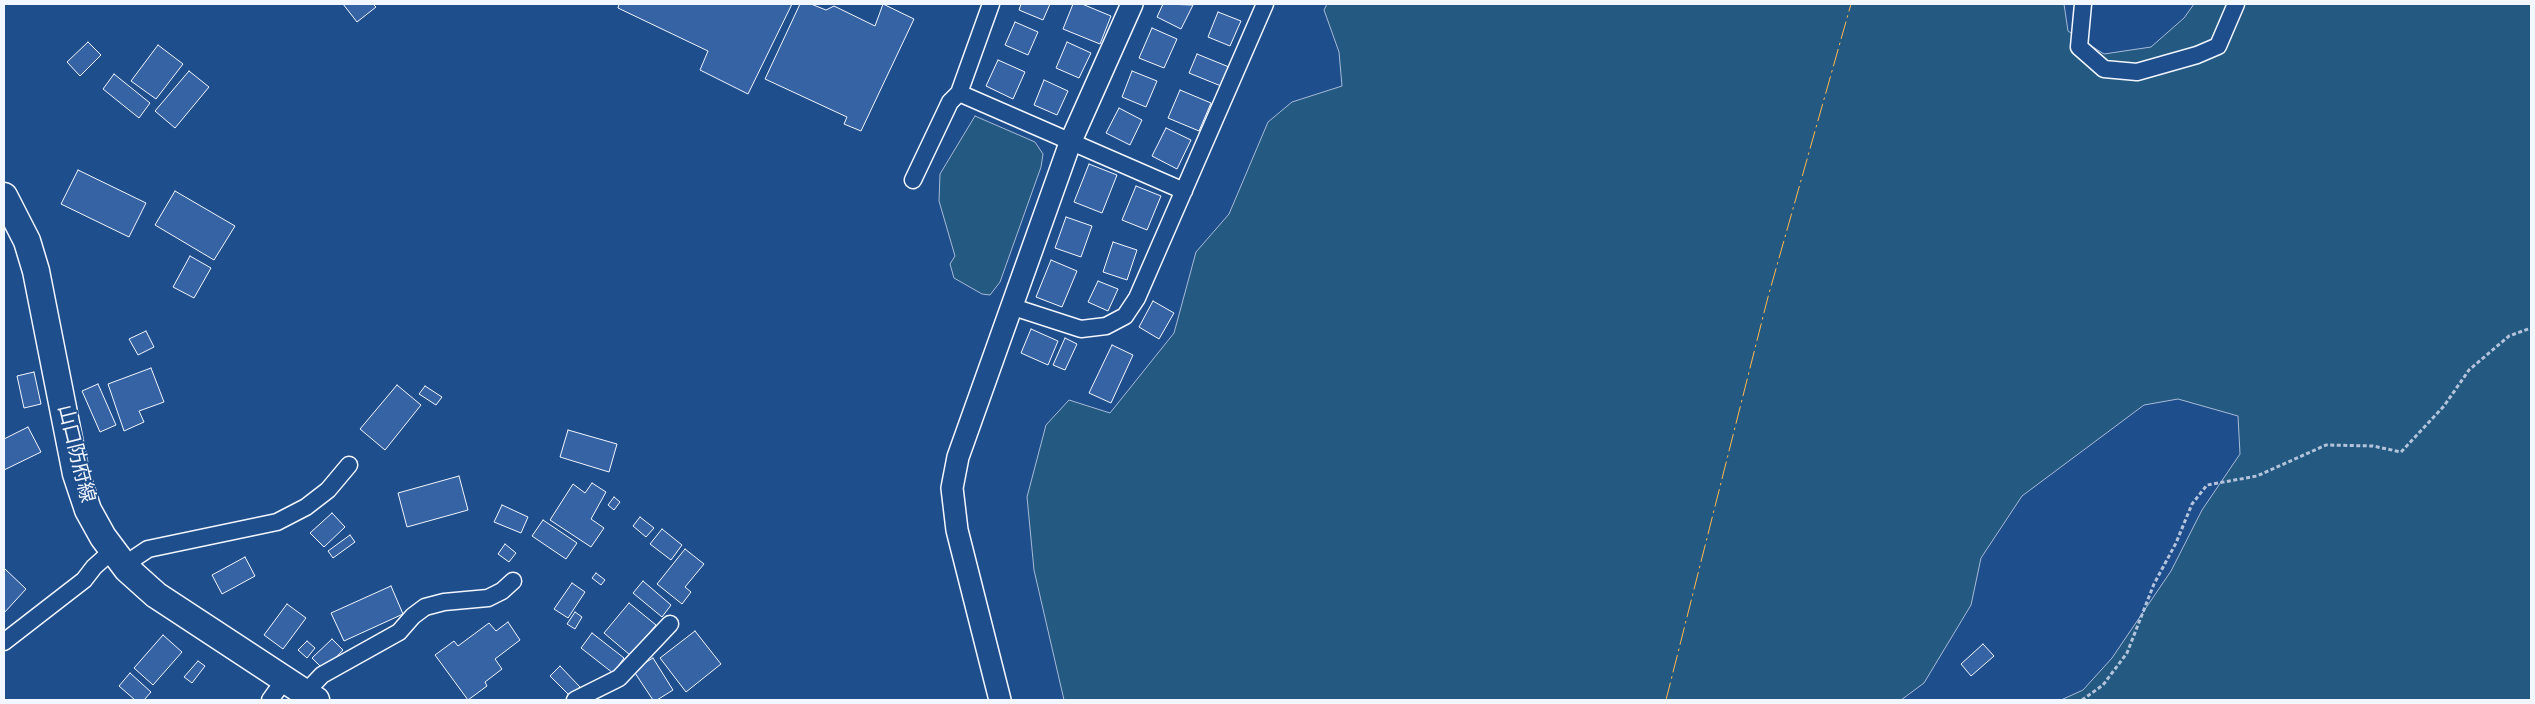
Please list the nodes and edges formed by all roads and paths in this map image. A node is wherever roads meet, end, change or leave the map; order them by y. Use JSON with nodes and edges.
{"nodes":[{"id":1,"x":991,"y":4,"type":"edge"},
{"id":2,"x":1132,"y":4,"type":"edge"},
{"id":3,"x":1265,"y":4,"type":"edge"},
{"id":4,"x":2083,"y":4,"type":"edge"},
{"id":5,"x":2236,"y":4,"type":"edge"},
{"id":6,"x":959,"y":93,"type":"junction"},
{"id":7,"x":1070,"y":143,"type":"junction"},
{"id":8,"x":913,"y":180,"type":"dead end"},
{"id":9,"x":1184,"y":191,"type":"junction"},
{"id":10,"x":4,"y":196,"type":"edge"},
{"id":11,"x":1010,"y":306,"type":"junction"},
{"id":12,"x":2531,"y":328,"type":"edge"},
{"id":13,"x":349,"y":465,"type":"dead end"},
{"id":14,"x":120,"y":559,"type":"junction"},
{"id":15,"x":513,"y":581,"type":"dead end"},
{"id":16,"x":670,"y":624,"type":"dead end"},
{"id":17,"x":4,"y":642,"type":"edge"},
{"id":18,"x":302,"y":691,"type":"edge"},
{"id":19,"x":270,"y":700,"type":"edge"},
{"id":20,"x":575,"y":700,"type":"edge"},
{"id":21,"x":1000,"y":700,"type":"edge"},
{"id":22,"x":2082,"y":700,"type":"edge"}],
"edges":[{"from":1,"to":6,"type":"street"},
{"from":2,"to":7,"type":"street"},
{"from":3,"to":9,"type":"street"},
{"from":4,"to":5,"type":"street"},
{"from":6,"to":7,"type":"street"},
{"from":6,"to":8,"type":"street"},
{"from":7,"to":9,"type":"street"},
{"from":7,"to":11,"type":"street"},
{"from":9,"to":11,"type":"street"},
{"from":10,"to":14,"type":"main road","name":"山口防府線"},
{"from":11,"to":21,"type":"street"},
{"from":12,"to":22,"type":"path"},
{"from":13,"to":14,"type":"street"},
{"from":14,"to":17,"type":"street"},
{"from":14,"to":18,"type":"main road","name":"山口防府線"},
{"from":15,"to":18,"type":"street"},
{"from":16,"to":20,"type":"street"},
{"from":18,"to":19,"type":"street"}]}
